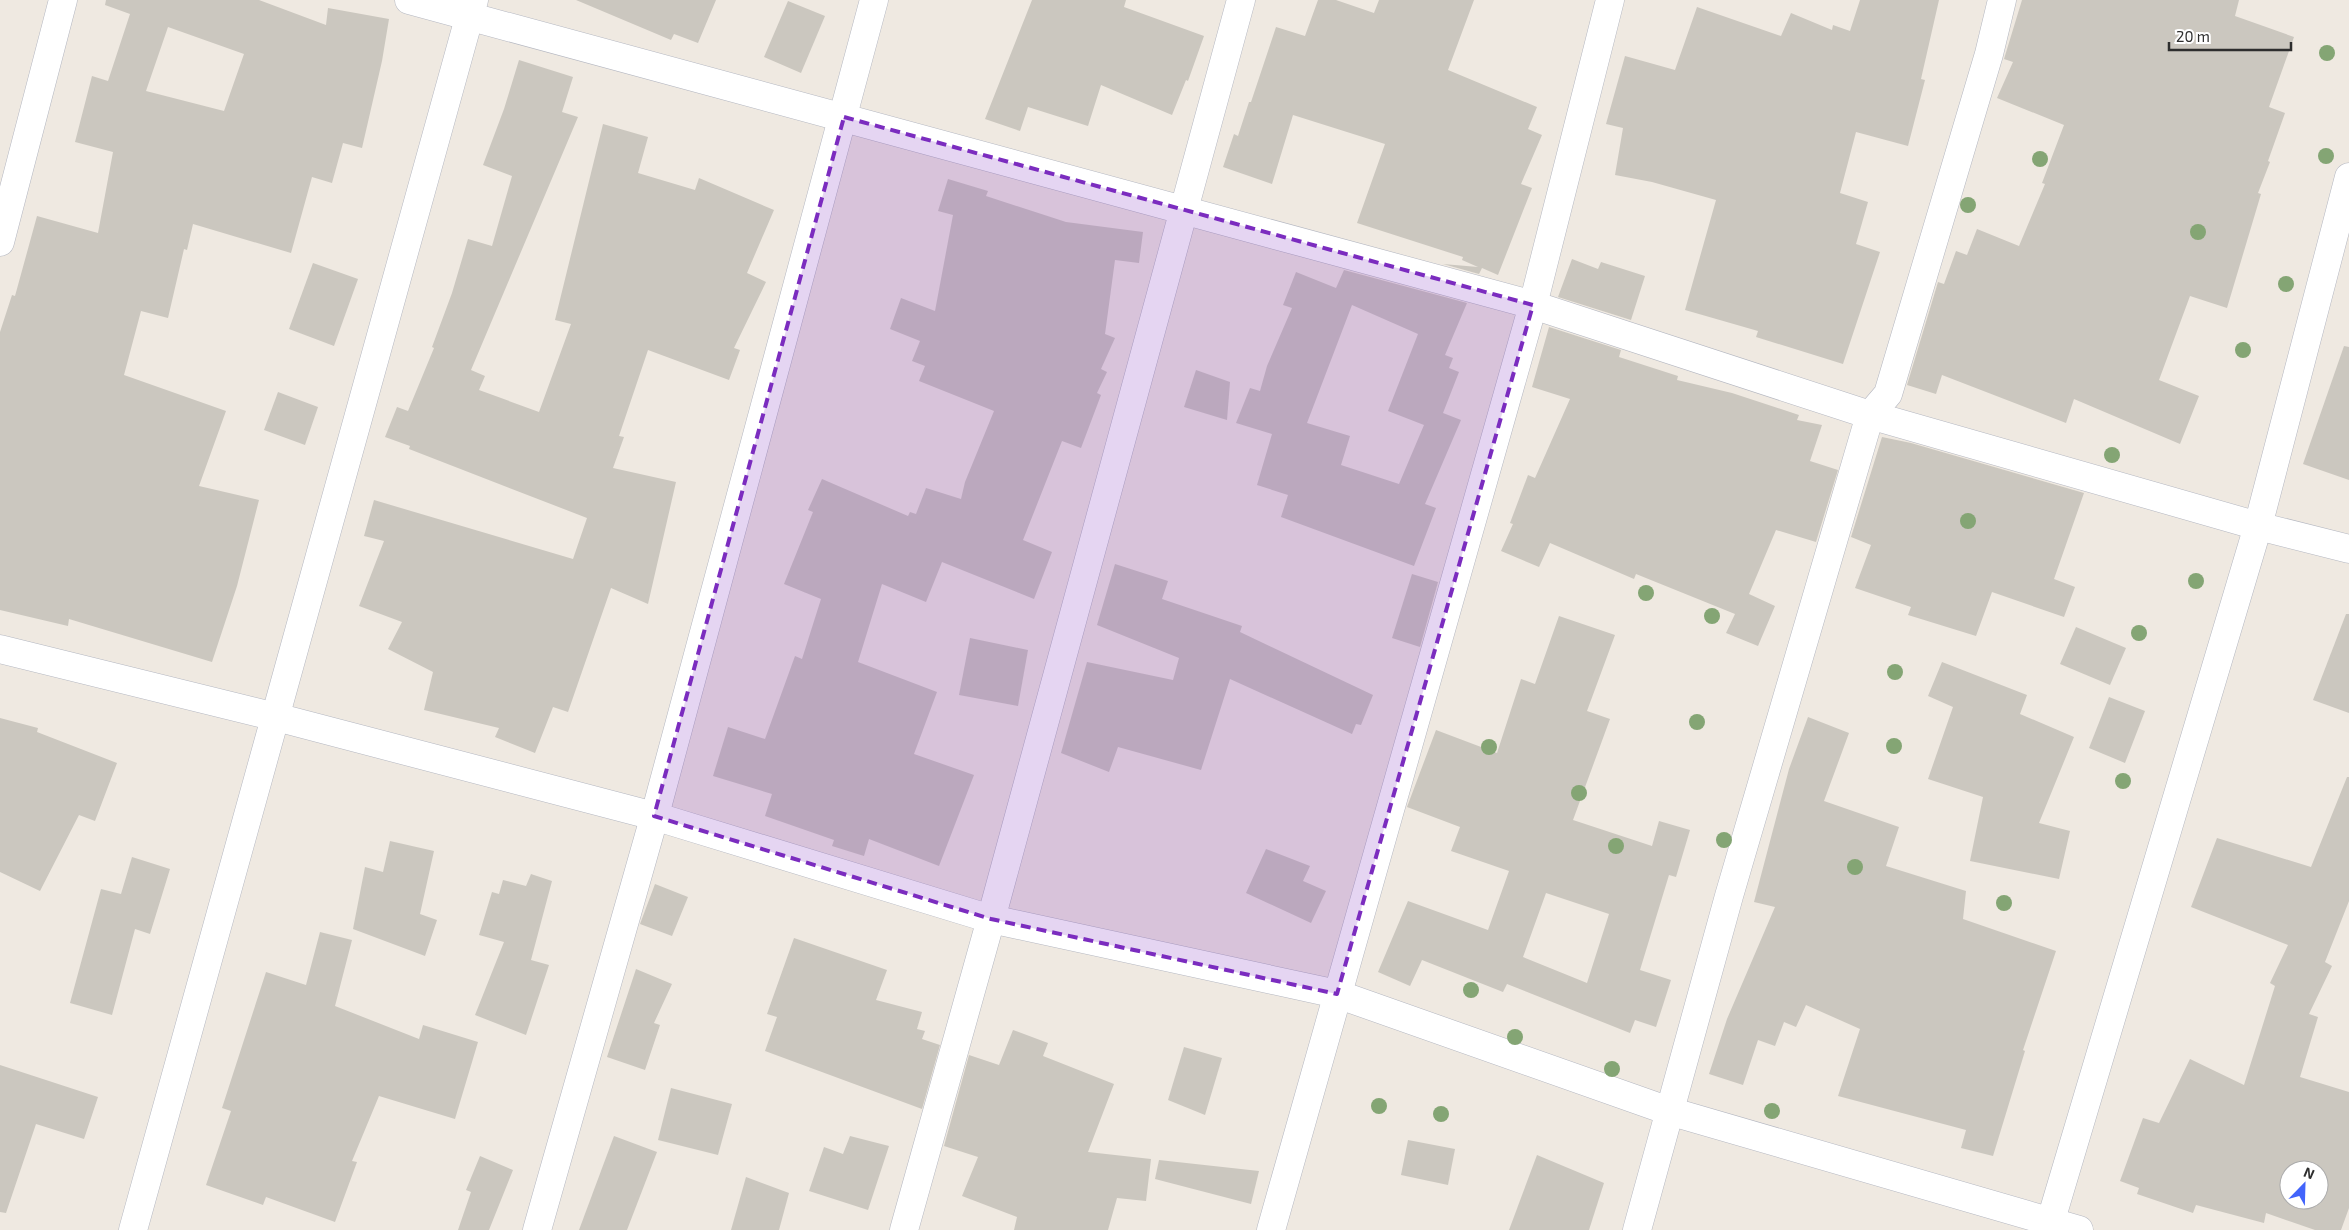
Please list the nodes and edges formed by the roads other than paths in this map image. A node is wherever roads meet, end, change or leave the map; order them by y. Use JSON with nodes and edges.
{"nodes":[{"id":1,"x":63,"y":0,"type":"edge"},
{"id":2,"x":409,"y":0,"type":"edge"},
{"id":3,"x":874,"y":0,"type":"edge"},
{"id":4,"x":1241,"y":0,"type":"edge"},
{"id":5,"x":1610,"y":0,"type":"edge"},
{"id":6,"x":2002,"y":0,"type":"edge"},
{"id":7,"x":472,"y":8,"type":"edge"},
{"id":8,"x":844,"y":117,"type":"junction"},
{"id":9,"x":2349,"y":177,"type":"edge"},
{"id":10,"x":1183,"y":209,"type":"junction"},
{"id":11,"x":0,"y":242,"type":"edge"},
{"id":12,"x":1533,"y":305,"type":"junction"},
{"id":13,"x":1870,"y":416,"type":"junction"},
{"id":14,"x":2258,"y":526,"type":"junction"},
{"id":15,"x":2349,"y":548,"type":"edge"},
{"id":16,"x":0,"y":649,"type":"edge"},
{"id":17,"x":276,"y":717,"type":"junction"},
{"id":18,"x":654,"y":816,"type":"junction"},
{"id":19,"x":992,"y":919,"type":"junction"},
{"id":20,"x":1337,"y":994,"type":"junction"},
{"id":21,"x":1669,"y":1111,"type":"junction"},
{"id":22,"x":2049,"y":1225,"type":"edge"},
{"id":23,"x":133,"y":1230,"type":"edge"},
{"id":24,"x":537,"y":1230,"type":"edge"},
{"id":25,"x":904,"y":1230,"type":"edge"},
{"id":26,"x":1271,"y":1230,"type":"edge"},
{"id":27,"x":1637,"y":1230,"type":"edge"},
{"id":28,"x":2079,"y":1230,"type":"edge"}],
"edges":[{"from":1,"to":11,"type":"street"},
{"from":2,"to":7,"type":"street"},
{"from":3,"to":8,"type":"street"},
{"from":4,"to":10,"type":"street"},
{"from":5,"to":12,"type":"street"},
{"from":6,"to":13,"type":"street"},
{"from":7,"to":8,"type":"street"},
{"from":7,"to":17,"type":"street"},
{"from":8,"to":10,"type":"street"},
{"from":8,"to":18,"type":"street"},
{"from":9,"to":14,"type":"street"},
{"from":10,"to":12,"type":"street"},
{"from":10,"to":19,"type":"street"},
{"from":12,"to":13,"type":"street"},
{"from":12,"to":20,"type":"street"},
{"from":13,"to":14,"type":"street"},
{"from":13,"to":21,"type":"street"},
{"from":14,"to":15,"type":"street"},
{"from":14,"to":22,"type":"street"},
{"from":16,"to":17,"type":"street"},
{"from":17,"to":18,"type":"street"},
{"from":17,"to":23,"type":"street"},
{"from":18,"to":19,"type":"street"},
{"from":18,"to":24,"type":"street"},
{"from":19,"to":20,"type":"street"},
{"from":19,"to":25,"type":"street"},
{"from":20,"to":21,"type":"street"},
{"from":20,"to":26,"type":"street"},
{"from":21,"to":22,"type":"street"},
{"from":21,"to":27,"type":"street"},
{"from":22,"to":28,"type":"street"}]}
